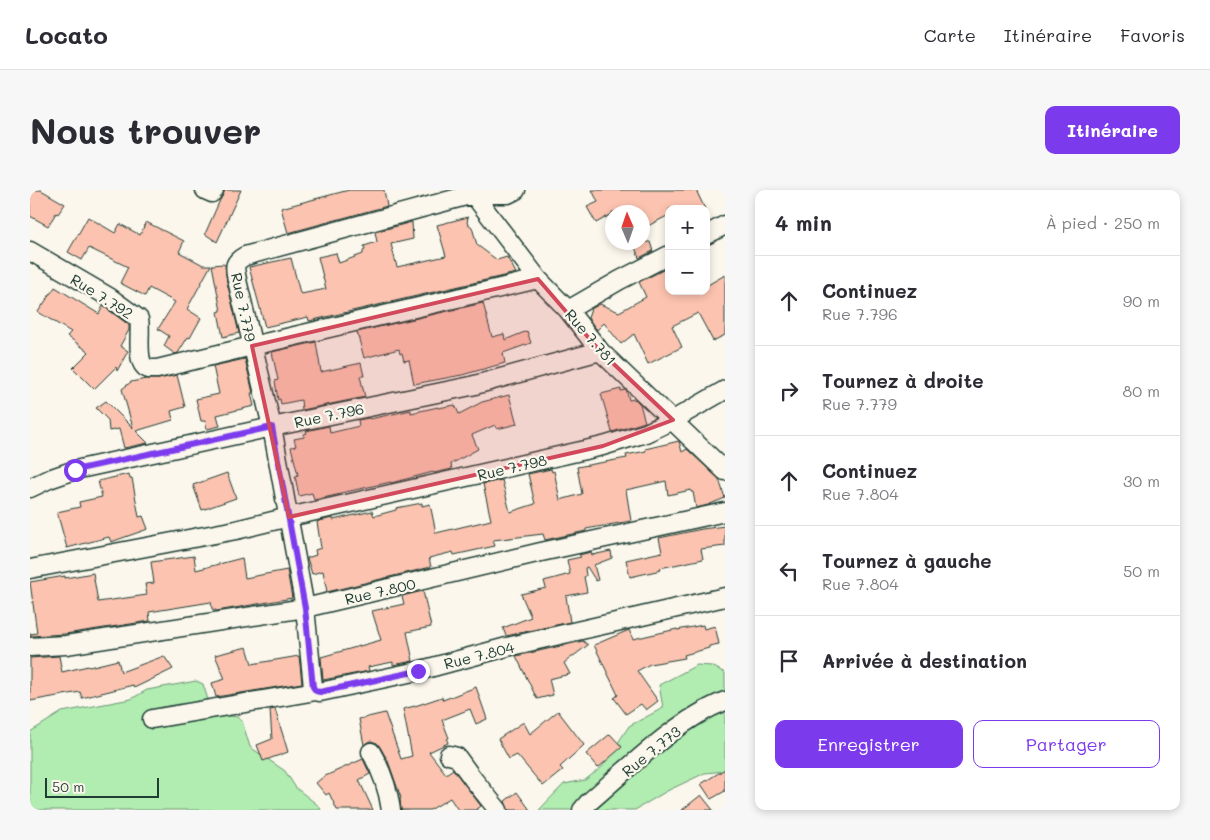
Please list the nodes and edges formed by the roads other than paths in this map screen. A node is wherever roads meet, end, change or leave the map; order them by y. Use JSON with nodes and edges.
{"nodes":[{"id":1,"x":205,"y":190,"type":"edge"},
{"id":2,"x":214,"y":190,"type":"edge"},
{"id":3,"x":516,"y":190,"type":"edge"},
{"id":4,"x":471,"y":192,"type":"edge"},
{"id":5,"x":725,"y":225,"type":"edge"},
{"id":6,"x":710,"y":233,"type":"edge"},
{"id":7,"x":30,"y":251,"type":"edge"},
{"id":8,"x":665,"y":257,"type":"edge"},
{"id":9,"x":538,"y":279,"type":"junction"},
{"id":10,"x":568,"y":310,"type":"junction"},
{"id":11,"x":252,"y":346,"type":"junction"},
{"id":12,"x":600,"y":351,"type":"junction"},
{"id":13,"x":725,"y":390,"type":"edge"},
{"id":14,"x":673,"y":420,"type":"junction"},
{"id":15,"x":272,"y":427,"type":"junction"},
{"id":16,"x":725,"y":471,"type":"edge"},
{"id":17,"x":30,"y":488,"type":"edge"},
{"id":18,"x":725,"y":512,"type":"edge"},
{"id":19,"x":289,"y":517,"type":"junction"},
{"id":20,"x":30,"y":569,"type":"edge"},
{"id":21,"x":725,"y":597,"type":"edge"},
{"id":22,"x":305,"y":608,"type":"junction"},
{"id":23,"x":30,"y":647,"type":"edge"},
{"id":24,"x":316,"y":691,"type":"junction"},
{"id":25,"x":725,"y":701,"type":"edge"},
{"id":26,"x":152,"y":719,"type":"dead end"},
{"id":27,"x":371,"y":752,"type":"dead end"},
{"id":28,"x":450,"y":755,"type":"dead end"},
{"id":29,"x":391,"y":810,"type":"edge"},
{"id":30,"x":498,"y":810,"type":"edge"},
{"id":31,"x":582,"y":810,"type":"edge"}],
"edges":[{"from":1,"to":2,"type":"street"},
{"from":3,"to":4,"type":"street","name":"Rue 7.779"},
{"from":4,"to":9,"type":"street","name":"Rue 7.781"},
{"from":4,"to":11,"type":"street","name":"Rue 7.779"},
{"from":5,"to":6,"type":"street"},
{"from":7,"to":11,"type":"street","name":"Rue 7.792"},
{"from":8,"to":10,"type":"street"},
{"from":9,"to":10,"type":"street","name":"Rue 7.781"},
{"from":9,"to":11,"type":"street"},
{"from":10,"to":12,"type":"street","name":"Rue 7.781"},
{"from":11,"to":15,"type":"street","name":"Rue 7.779"},
{"from":12,"to":14,"type":"street","name":"Rue 7.781"},
{"from":12,"to":15,"type":"street","name":"Rue 7.796"},
{"from":13,"to":14,"type":"street","name":"Rue 7.798"},
{"from":14,"to":16,"type":"street","name":"Rue 7.781"},
{"from":14,"to":19,"type":"street","name":"Rue 7.798"},
{"from":15,"to":17,"type":"street","name":"Rue 7.796"},
{"from":15,"to":19,"type":"street","name":"Rue 7.779"},
{"from":18,"to":22,"type":"street","name":"Rue 7.800"},
{"from":19,"to":20,"type":"street","name":"Rue 7.798"},
{"from":19,"to":22,"type":"street","name":"Rue 7.779"},
{"from":21,"to":24,"type":"street","name":"Rue 7.804"},
{"from":22,"to":23,"type":"street","name":"Rue 7.800"},
{"from":22,"to":24,"type":"street"},
{"from":24,"to":26,"type":"street","name":"Rue 7.804"},
{"from":25,"to":31,"type":"street","name":"Rue 7.773"},
{"from":27,"to":29,"type":"street"},
{"from":28,"to":30,"type":"street"}]}
